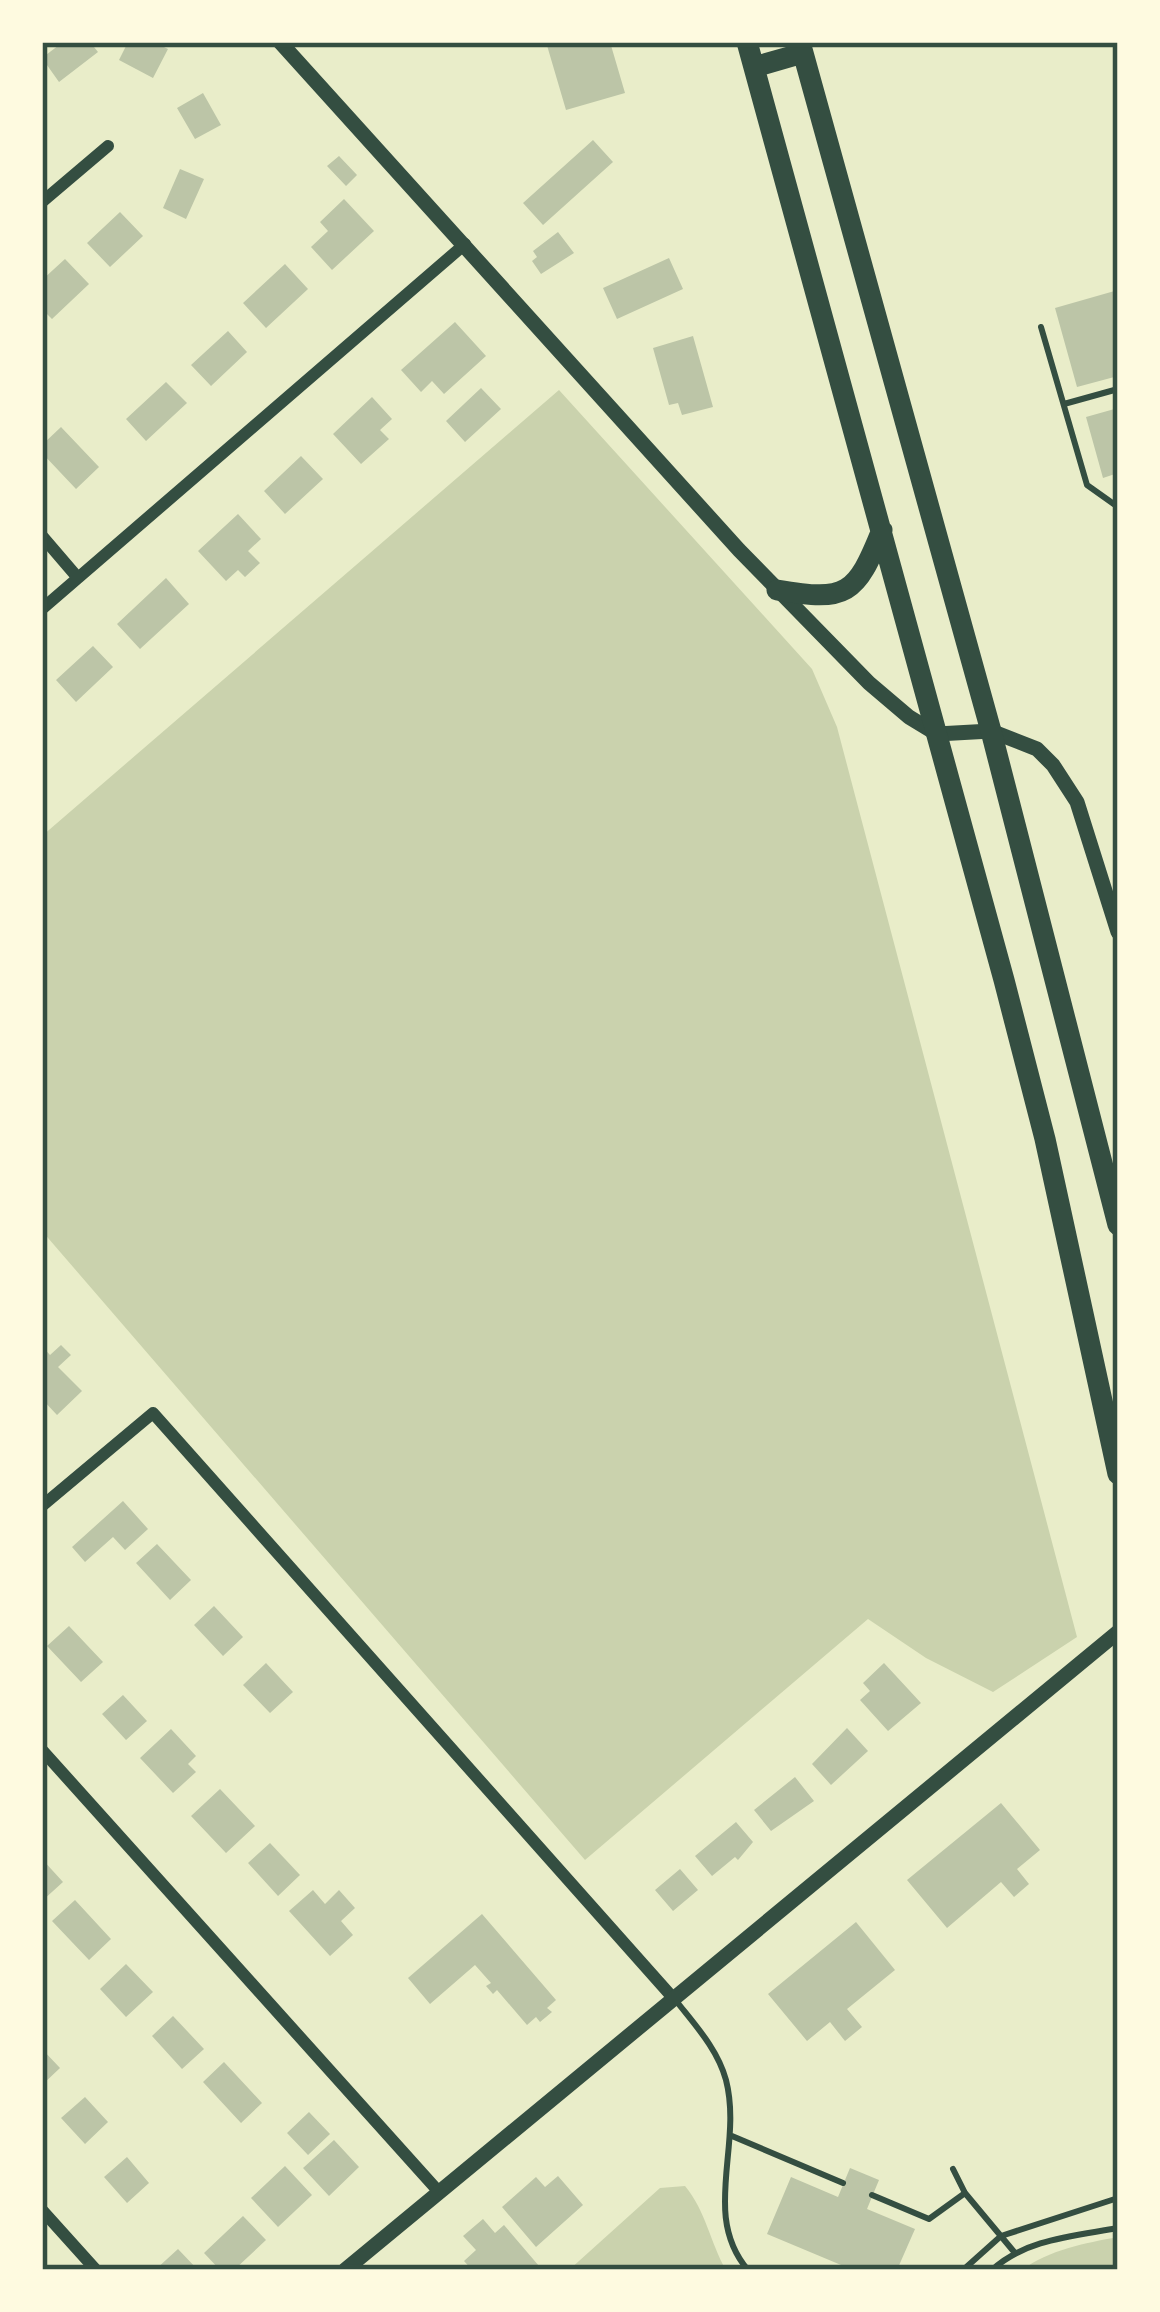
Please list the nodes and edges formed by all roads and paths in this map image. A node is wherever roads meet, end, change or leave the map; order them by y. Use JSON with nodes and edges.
{"nodes":[{"id":1,"x":280,"y":42,"type":"edge"},
{"id":2,"x":747,"y":42,"type":"edge"},
{"id":3,"x":802,"y":48,"type":"edge"},
{"id":4,"x":754,"y":67,"type":"junction"},
{"id":5,"x":108,"y":146,"type":"dead end"},
{"id":6,"x":42,"y":202,"type":"edge"},
{"id":7,"x":465,"y":244,"type":"junction"},
{"id":8,"x":1041,"y":327,"type":"dead end"},
{"id":9,"x":1118,"y":389,"type":"edge"},
{"id":10,"x":1064,"y":404,"type":"junction"},
{"id":11,"x":1118,"y":492,"type":"edge"},
{"id":12,"x":1104,"y":496,"type":"junction"},
{"id":13,"x":1118,"y":507,"type":"edge"},
{"id":14,"x":882,"y":529,"type":"junction"},
{"id":15,"x":42,"y":536,"type":"edge"},
{"id":16,"x":78,"y":578,"type":"junction"},
{"id":17,"x":777,"y":590,"type":"junction"},
{"id":18,"x":42,"y":609,"type":"edge"},
{"id":19,"x":991,"y":731,"type":"junction"},
{"id":20,"x":937,"y":734,"type":"junction"},
{"id":21,"x":1118,"y":932,"type":"edge"},
{"id":22,"x":1118,"y":1226,"type":"edge"},
{"id":23,"x":1118,"y":1474,"type":"edge"},
{"id":24,"x":45,"y":1498,"type":"edge"},
{"id":25,"x":1118,"y":1632,"type":"edge"},
{"id":26,"x":42,"y":1750,"type":"edge"},
{"id":27,"x":674,"y":1999,"type":"junction"},
{"id":28,"x":732,"y":2136,"type":"junction"},
{"id":29,"x":953,"y":2169,"type":"dead end"},
{"id":30,"x":843,"y":2183,"type":"dead end"},
{"id":31,"x":439,"y":2192,"type":"junction"},
{"id":32,"x":965,"y":2193,"type":"junction"},
{"id":33,"x":872,"y":2195,"type":"dead end"},
{"id":34,"x":1118,"y":2198,"type":"edge"},
{"id":35,"x":42,"y":2210,"type":"edge"},
{"id":36,"x":1118,"y":2228,"type":"edge"},
{"id":37,"x":1001,"y":2236,"type":"junction"},
{"id":38,"x":1015,"y":2253,"type":"junction"},
{"id":39,"x":96,"y":2270,"type":"edge"},
{"id":40,"x":345,"y":2270,"type":"edge"},
{"id":41,"x":748,"y":2270,"type":"edge"},
{"id":42,"x":963,"y":2270,"type":"edge"},
{"id":43,"x":992,"y":2270,"type":"edge"}],
"edges":[{"from":1,"to":7,"type":"street"},
{"from":2,"to":4,"type":"highway"},
{"from":3,"to":4,"type":"highway"},
{"from":3,"to":19,"type":"highway"},
{"from":4,"to":14,"type":"highway"},
{"from":5,"to":6,"type":"street"},
{"from":7,"to":16,"type":"street"},
{"from":7,"to":17,"type":"street"},
{"from":8,"to":10,"type":"lane"},
{"from":9,"to":10,"type":"lane"},
{"from":10,"to":12,"type":"lane"},
{"from":11,"to":12,"type":"lane"},
{"from":12,"to":13,"type":"lane"},
{"from":14,"to":17,"type":"highway"},
{"from":14,"to":20,"type":"highway"},
{"from":15,"to":16,"type":"street"},
{"from":16,"to":18,"type":"street"},
{"from":17,"to":20,"type":"street"},
{"from":19,"to":20,"type":"street"},
{"from":19,"to":21,"type":"street"},
{"from":19,"to":22,"type":"highway"},
{"from":20,"to":23,"type":"highway"},
{"from":24,"to":27,"type":"street"},
{"from":25,"to":27,"type":"street"},
{"from":26,"to":31,"type":"street"},
{"from":27,"to":28,"type":"lane"},
{"from":27,"to":31,"type":"street"},
{"from":28,"to":30,"type":"lane"},
{"from":28,"to":41,"type":"lane"},
{"from":29,"to":32,"type":"lane"},
{"from":31,"to":40,"type":"street"},
{"from":32,"to":33,"type":"lane"},
{"from":32,"to":37,"type":"lane"},
{"from":34,"to":37,"type":"lane"},
{"from":35,"to":39,"type":"street"},
{"from":36,"to":38,"type":"lane"},
{"from":37,"to":38,"type":"lane"},
{"from":37,"to":42,"type":"lane"},
{"from":38,"to":43,"type":"lane"}]}
